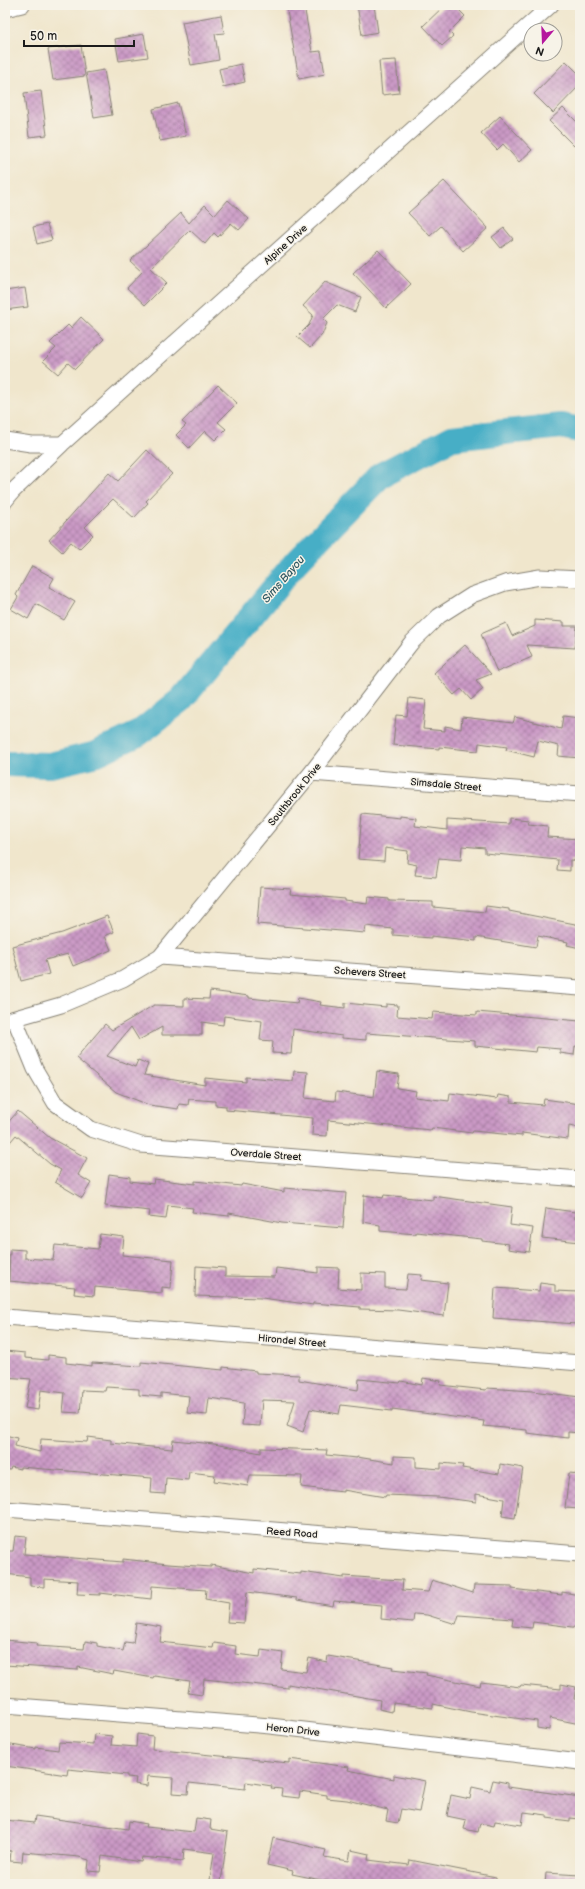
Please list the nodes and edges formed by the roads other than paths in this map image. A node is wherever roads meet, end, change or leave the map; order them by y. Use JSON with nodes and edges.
{"nodes":[{"id":1,"x":22,"y":5,"type":"edge"},
{"id":2,"x":551,"y":5,"type":"edge"},
{"id":3,"x":5,"y":8,"type":"edge"},
{"id":4,"x":5,"y":440,"type":"edge"},
{"id":5,"x":62,"y":444,"type":"junction"},
{"id":6,"x":5,"y":501,"type":"edge"},
{"id":7,"x":580,"y":579,"type":"edge"},
{"id":8,"x":312,"y":773,"type":"junction"},
{"id":9,"x":580,"y":794,"type":"edge"},
{"id":10,"x":160,"y":957,"type":"junction"},
{"id":11,"x":580,"y":988,"type":"edge"},
{"id":12,"x":10,"y":1020,"type":"edge"},
{"id":13,"x":580,"y":1179,"type":"edge"},
{"id":14,"x":5,"y":1317,"type":"edge"},
{"id":15,"x":580,"y":1363,"type":"edge"},
{"id":16,"x":5,"y":1509,"type":"edge"},
{"id":17,"x":580,"y":1554,"type":"edge"},
{"id":18,"x":5,"y":1705,"type":"edge"},
{"id":19,"x":580,"y":1762,"type":"edge"}],
"edges":[{"from":1,"to":3,"type":"street"},
{"from":2,"to":5,"type":"street","name":"Alpine Drive"},
{"from":4,"to":5,"type":"street"},
{"from":5,"to":6,"type":"street","name":"Alpine Drive"},
{"from":7,"to":8,"type":"street","name":"Southbrook Drive"},
{"from":8,"to":9,"type":"street","name":"Simsdale Street"},
{"from":8,"to":10,"type":"street","name":"Southbrook Drive"},
{"from":10,"to":11,"type":"street","name":"Schevers Street"},
{"from":10,"to":12,"type":"street","name":"Southbrook Drive"},
{"from":12,"to":13,"type":"street","name":"Overdale Street"},
{"from":14,"to":15,"type":"street","name":"Hirondel Street"},
{"from":16,"to":17,"type":"street","name":"Reed Road"},
{"from":18,"to":19,"type":"street","name":"Heron Drive"}]}
